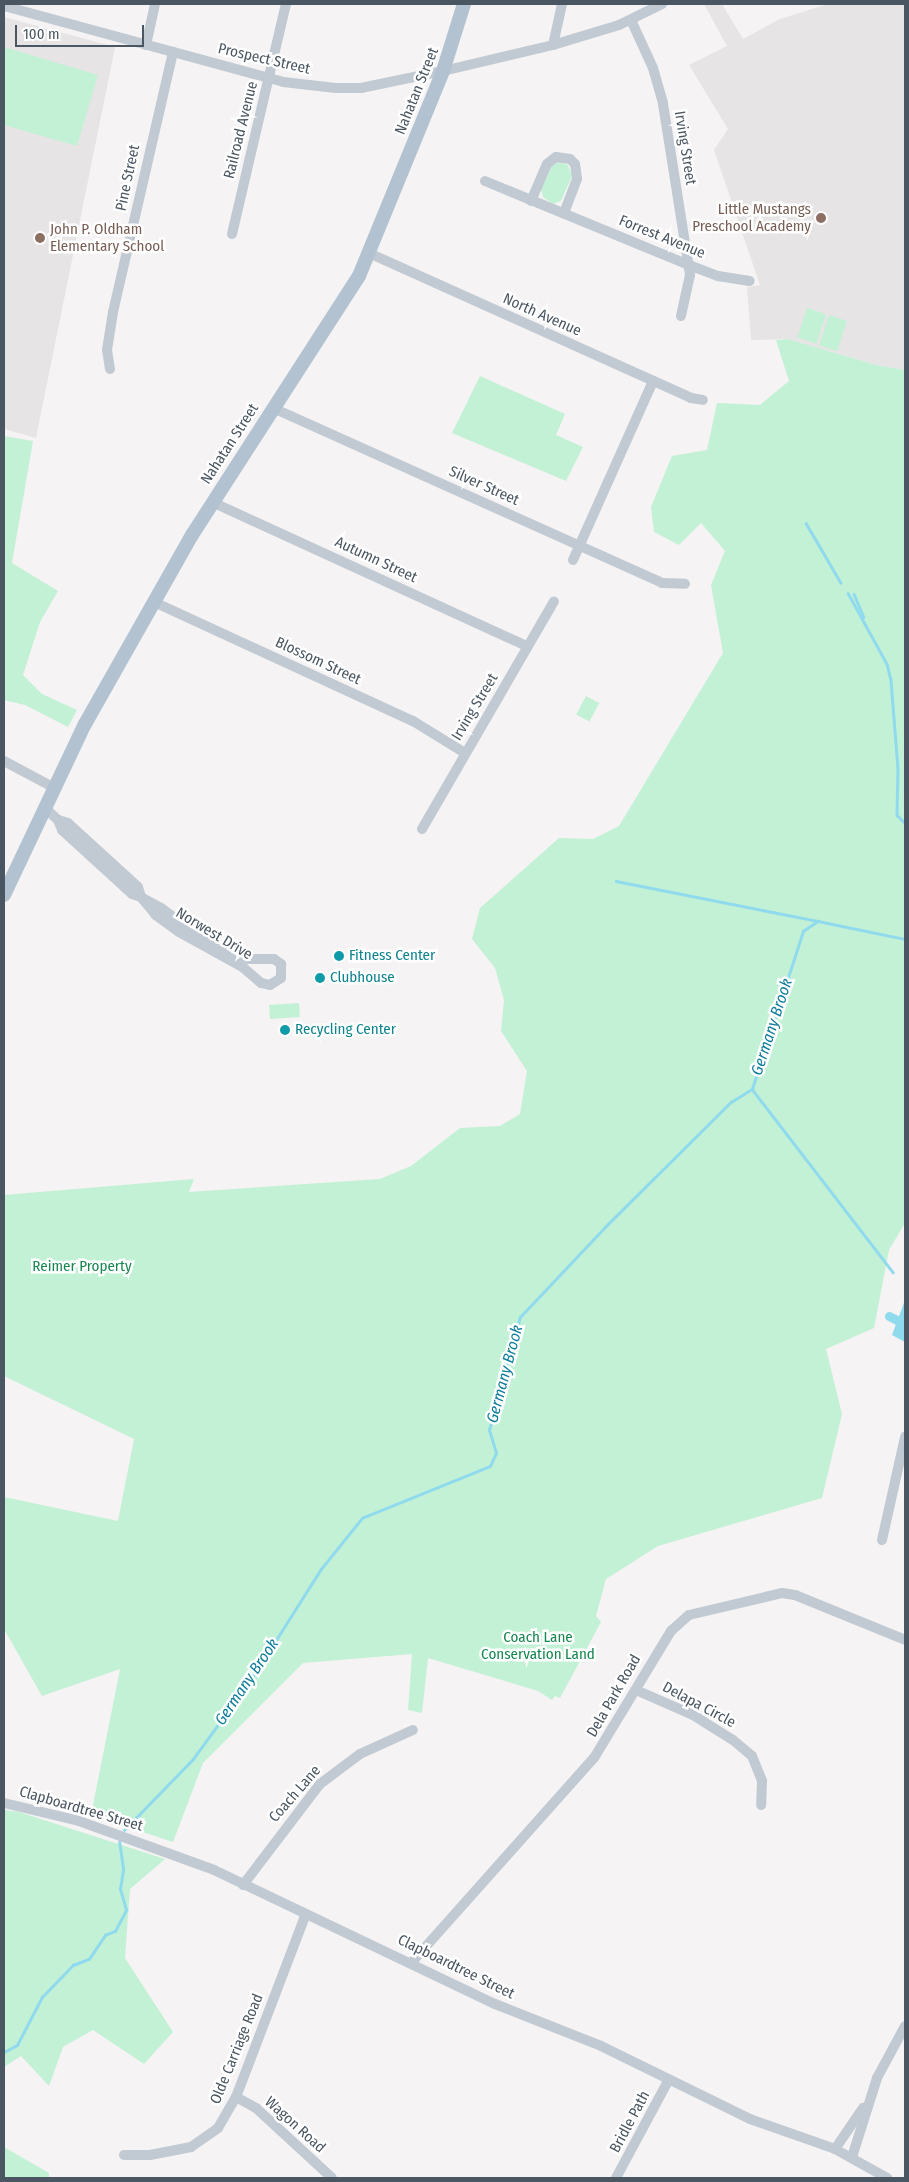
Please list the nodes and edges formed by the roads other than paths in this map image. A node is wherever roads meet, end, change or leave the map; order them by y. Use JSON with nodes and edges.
{"nodes":[{"id":1,"x":155,"y":4,"type":"edge"},
{"id":2,"x":286,"y":4,"type":"edge"},
{"id":3,"x":464,"y":4,"type":"edge"},
{"id":4,"x":562,"y":4,"type":"edge"},
{"id":5,"x":660,"y":4,"type":"edge"},
{"id":6,"x":4,"y":6,"type":"edge"},
{"id":7,"x":20,"y":7,"type":"edge"},
{"id":8,"x":631,"y":20,"type":"junction"},
{"id":9,"x":553,"y":45,"type":"junction"},
{"id":10,"x":146,"y":46,"type":"junction"},
{"id":11,"x":173,"y":52,"type":"junction"},
{"id":12,"x":443,"y":71,"type":"junction"},
{"id":13,"x":269,"y":77,"type":"junction"},
{"id":14,"x":485,"y":181,"type":"dead end"},
{"id":15,"x":531,"y":201,"type":"junction"},
{"id":16,"x":564,"y":213,"type":"junction"},
{"id":17,"x":232,"y":234,"type":"dead end"},
{"id":18,"x":370,"y":254,"type":"junction"},
{"id":19,"x":689,"y":265,"type":"junction"},
{"id":20,"x":750,"y":281,"type":"dead end"},
{"id":21,"x":681,"y":316,"type":"dead end"},
{"id":22,"x":110,"y":369,"type":"dead end"},
{"id":23,"x":653,"y":381,"type":"junction"},
{"id":24,"x":703,"y":400,"type":"dead end"},
{"id":25,"x":273,"y":408,"type":"junction"},
{"id":26,"x":212,"y":502,"type":"junction"},
{"id":27,"x":579,"y":546,"type":"junction"},
{"id":28,"x":573,"y":560,"type":"dead end"},
{"id":29,"x":685,"y":584,"type":"dead end"},
{"id":30,"x":554,"y":601,"type":"dead end"},
{"id":31,"x":154,"y":602,"type":"junction"},
{"id":32,"x":527,"y":646,"type":"junction"},
{"id":33,"x":465,"y":753,"type":"junction"},
{"id":34,"x":4,"y":761,"type":"edge"},
{"id":35,"x":54,"y":786,"type":"junction"},
{"id":36,"x":44,"y":807,"type":"junction"},
{"id":37,"x":422,"y":829,"type":"dead end"},
{"id":38,"x":4,"y":895,"type":"edge"},
{"id":39,"x":140,"y":897,"type":"junction"},
{"id":40,"x":905,"y":1437,"type":"edge"},
{"id":41,"x":882,"y":1540,"type":"dead end"},
{"id":42,"x":905,"y":1640,"type":"edge"},
{"id":43,"x":636,"y":1690,"type":"junction"},
{"id":44,"x":413,"y":1730,"type":"dead end"},
{"id":45,"x":4,"y":1803,"type":"edge"},
{"id":46,"x":761,"y":1805,"type":"dead end"},
{"id":47,"x":243,"y":1885,"type":"junction"},
{"id":48,"x":306,"y":1914,"type":"junction"},
{"id":49,"x":412,"y":1962,"type":"junction"},
{"id":50,"x":905,"y":2026,"type":"edge"},
{"id":51,"x":669,"y":2079,"type":"junction"},
{"id":52,"x":236,"y":2096,"type":"junction"},
{"id":53,"x":868,"y":2101,"type":"junction"},
{"id":54,"x":835,"y":2150,"type":"junction"},
{"id":55,"x":124,"y":2155,"type":"dead end"},
{"id":56,"x":852,"y":2157,"type":"junction"},
{"id":57,"x":332,"y":2178,"type":"edge"},
{"id":58,"x":616,"y":2178,"type":"edge"},
{"id":59,"x":887,"y":2178,"type":"edge"}],
"edges":[{"from":1,"to":10,"type":"street"},
{"from":2,"to":13,"type":"street","name":"Railroad Avenue"},
{"from":3,"to":12,"type":"main road","name":"Nahatan Street"},
{"from":4,"to":9,"type":"street"},
{"from":5,"to":8,"type":"street","name":"Prospect Street"},
{"from":6,"to":7,"type":"street","name":"Prospect Street"},
{"from":7,"to":10,"type":"street","name":"Prospect Street"},
{"from":8,"to":9,"type":"street","name":"Prospect Street"},
{"from":8,"to":19,"type":"street","name":"Irving Street"},
{"from":9,"to":12,"type":"street","name":"Prospect Street"},
{"from":10,"to":11,"type":"street","name":"Prospect Street"},
{"from":11,"to":13,"type":"street","name":"Prospect Street"},
{"from":11,"to":22,"type":"street","name":"Pine Street"},
{"from":12,"to":13,"type":"street","name":"Prospect Street"},
{"from":12,"to":18,"type":"main road","name":"Nahatan Street"},
{"from":13,"to":17,"type":"street","name":"Railroad Avenue"},
{"from":14,"to":15,"type":"street","name":"Forrest Avenue"},
{"from":15,"to":16,"type":"street","name":"Forrest Avenue"},
{"from":15,"to":16,"type":"street"},
{"from":16,"to":19,"type":"street","name":"Forrest Avenue"},
{"from":18,"to":23,"type":"street","name":"North Avenue"},
{"from":18,"to":25,"type":"main road","name":"Nahatan Street"},
{"from":19,"to":20,"type":"street","name":"Forrest Avenue"},
{"from":19,"to":21,"type":"street","name":"Irving Street"},
{"from":23,"to":24,"type":"street","name":"North Avenue"},
{"from":23,"to":27,"type":"street"},
{"from":25,"to":26,"type":"main road","name":"Nahatan Street"},
{"from":25,"to":27,"type":"street","name":"Silver Street"},
{"from":26,"to":31,"type":"main road","name":"Nahatan Street"},
{"from":26,"to":32,"type":"street","name":"Autumn Street"},
{"from":27,"to":28,"type":"street"},
{"from":27,"to":29,"type":"street","name":"Silver Street"},
{"from":30,"to":32,"type":"street","name":"Irving Street"},
{"from":31,"to":33,"type":"street","name":"Blossom Street"},
{"from":31,"to":35,"type":"main road","name":"Nahatan Street"},
{"from":32,"to":33,"type":"street","name":"Irving Street"},
{"from":33,"to":37,"type":"street","name":"Irving Street"},
{"from":34,"to":35,"type":"street"},
{"from":35,"to":36,"type":"main road","name":"Nahatan Street"},
{"from":36,"to":38,"type":"main road","name":"Nahatan Street"},
{"from":36,"to":39,"type":"street","name":"Norwest Drive"},
{"from":39,"to":39,"type":"street","name":"Norwest Drive"},
{"from":40,"to":41,"type":"street"},
{"from":42,"to":43,"type":"street","name":"Dela Park Road"},
{"from":43,"to":46,"type":"street","name":"Delapa Circle"},
{"from":43,"to":49,"type":"street","name":"Dela Park Road"},
{"from":44,"to":47,"type":"street","name":"Coach Lane"},
{"from":45,"to":47,"type":"street","name":"Clapboardtree Street"},
{"from":47,"to":48,"type":"street","name":"Clapboardtree Street"},
{"from":48,"to":49,"type":"street","name":"Clapboardtree Street"},
{"from":48,"to":52,"type":"street","name":"Olde Carriage Road"},
{"from":49,"to":51,"type":"street","name":"Clapboardtree Street"},
{"from":50,"to":53,"type":"street"},
{"from":51,"to":54,"type":"street","name":"Clapboardtree Street"},
{"from":51,"to":58,"type":"street","name":"Bridle Path"},
{"from":52,"to":55,"type":"street","name":"Olde Carriage Road"},
{"from":52,"to":57,"type":"street","name":"Wagon Road"},
{"from":53,"to":54,"type":"street"},
{"from":53,"to":56,"type":"street"},
{"from":54,"to":56,"type":"street","name":"Clapboardtree Street"},
{"from":56,"to":59,"type":"street","name":"Clapboardtree Street"}]}
